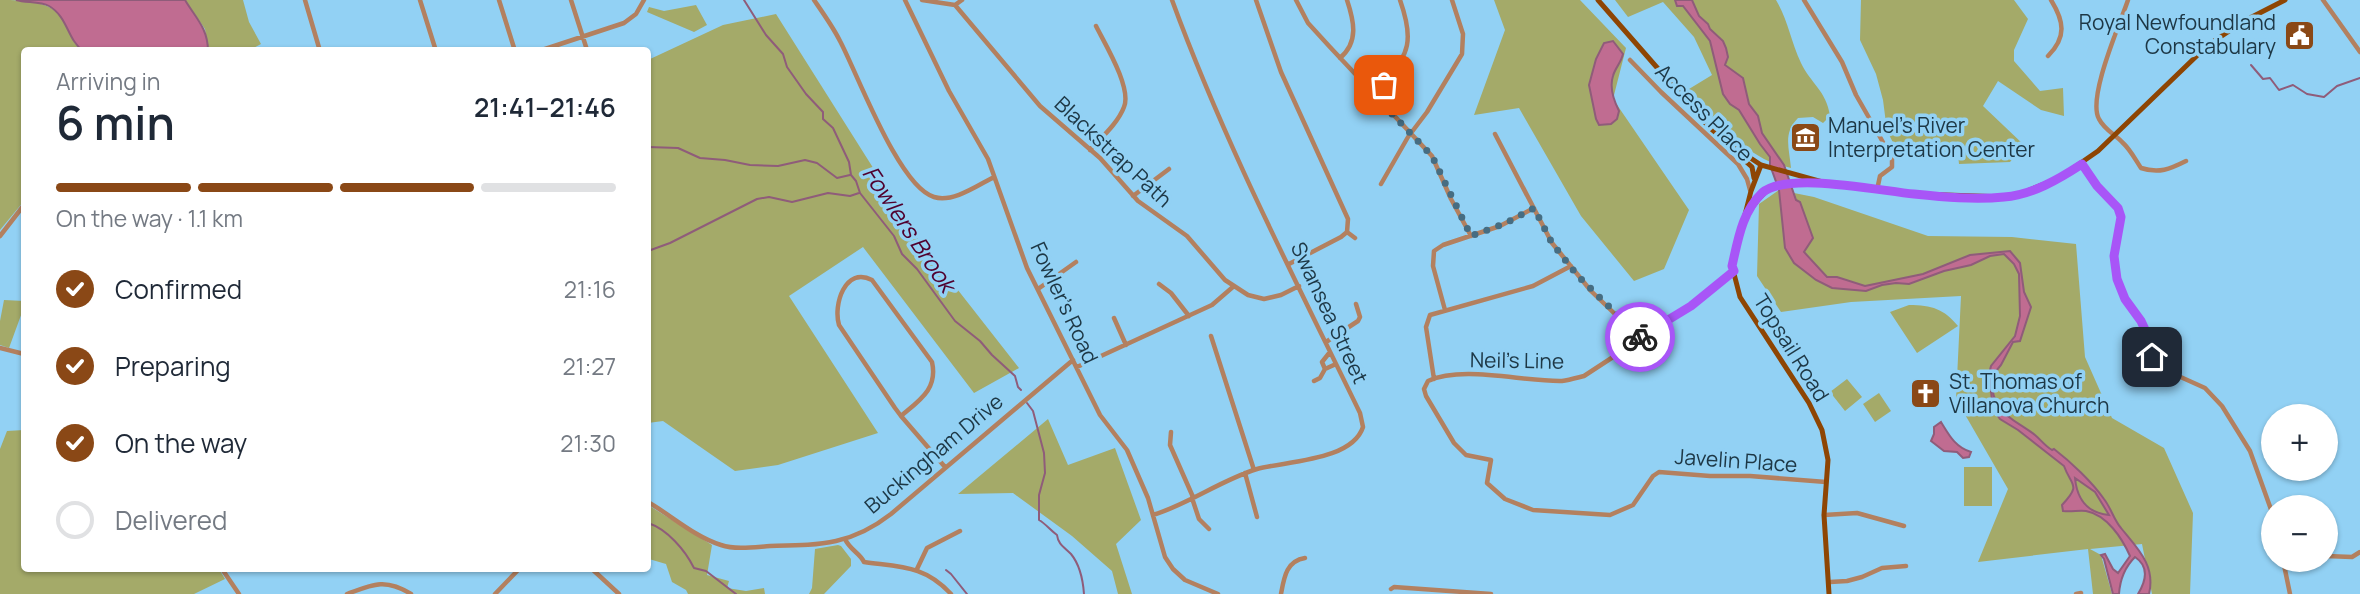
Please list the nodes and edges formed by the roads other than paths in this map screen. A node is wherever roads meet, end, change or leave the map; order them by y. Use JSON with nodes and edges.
{"nodes":[{"id":1,"x":305,"y":0,"type":"edge"},
{"id":2,"x":420,"y":0,"type":"edge"},
{"id":3,"x":499,"y":0,"type":"edge"},
{"id":4,"x":571,"y":0,"type":"edge"},
{"id":5,"x":643,"y":0,"type":"edge"},
{"id":6,"x":814,"y":0,"type":"edge"},
{"id":7,"x":905,"y":0,"type":"edge"},
{"id":8,"x":922,"y":0,"type":"edge"},
{"id":9,"x":962,"y":0,"type":"edge"},
{"id":10,"x":1172,"y":0,"type":"edge"},
{"id":11,"x":1256,"y":0,"type":"edge"},
{"id":12,"x":1296,"y":0,"type":"edge"},
{"id":13,"x":1347,"y":0,"type":"edge"},
{"id":14,"x":1400,"y":0,"type":"edge"},
{"id":15,"x":1452,"y":0,"type":"edge"},
{"id":16,"x":1598,"y":0,"type":"edge"},
{"id":17,"x":1804,"y":0,"type":"edge"},
{"id":18,"x":2051,"y":0,"type":"edge"},
{"id":19,"x":2128,"y":0,"type":"edge"},
{"id":20,"x":2285,"y":0,"type":"edge"},
{"id":21,"x":2323,"y":0,"type":"edge"},
{"id":22,"x":955,"y":5,"type":"junction"},
{"id":23,"x":1096,"y":26,"type":"dead end"},
{"id":24,"x":583,"y":37,"type":"junction"},
{"id":25,"x":319,"y":47,"type":"edge"},
{"id":26,"x":435,"y":47,"type":"edge"},
{"id":27,"x":514,"y":47,"type":"edge"},
{"id":28,"x":552,"y":47,"type":"edge"},
{"id":29,"x":586,"y":47,"type":"edge"},
{"id":30,"x":2360,"y":52,"type":"edge"},
{"id":31,"x":2049,"y":56,"type":"dead end"},
{"id":32,"x":1340,"y":58,"type":"junction"},
{"id":33,"x":1630,"y":60,"type":"dead end"},
{"id":34,"x":1376,"y":97,"type":"junction"},
{"id":35,"x":1410,"y":133,"type":"junction"},
{"id":36,"x":1494,"y":134,"type":"dead end"},
{"id":37,"x":2115,"y":135,"type":"junction"},
{"id":38,"x":1728,"y":143,"type":"junction"},
{"id":39,"x":1090,"y":150,"type":"junction"},
{"id":40,"x":2186,"y":161,"type":"dead end"},
{"id":41,"x":2082,"y":164,"type":"junction"},
{"id":42,"x":1762,"y":165,"type":"junction"},
{"id":43,"x":1169,"y":169,"type":"dead end"},
{"id":44,"x":995,"y":177,"type":"junction"},
{"id":45,"x":1755,"y":181,"type":"junction"},
{"id":46,"x":1826,"y":183,"type":"junction"},
{"id":47,"x":1381,"y":184,"type":"dead end"},
{"id":48,"x":1877,"y":190,"type":"junction"},
{"id":49,"x":1751,"y":191,"type":"junction"},
{"id":50,"x":1133,"y":196,"type":"junction"},
{"id":51,"x":1534,"y":208,"type":"junction"},
{"id":52,"x":21,"y":209,"type":"edge"},
{"id":53,"x":1743,"y":221,"type":"junction"},
{"id":54,"x":1347,"y":232,"type":"junction"},
{"id":55,"x":0,"y":236,"type":"edge"},
{"id":56,"x":1471,"y":236,"type":"junction"},
{"id":57,"x":1355,"y":238,"type":"dead end"},
{"id":58,"x":1076,"y":262,"type":"dead end"},
{"id":59,"x":1289,"y":264,"type":"junction"},
{"id":60,"x":1571,"y":266,"type":"junction"},
{"id":61,"x":1734,"y":271,"type":"junction"},
{"id":62,"x":1159,"y":285,"type":"dead end"},
{"id":63,"x":1234,"y":286,"type":"junction"},
{"id":64,"x":1299,"y":286,"type":"junction"},
{"id":65,"x":1038,"y":289,"type":"junction"},
{"id":66,"x":1356,"y":304,"type":"dead end"},
{"id":67,"x":1445,"y":310,"type":"junction"},
{"id":68,"x":1189,"y":316,"type":"junction"},
{"id":69,"x":1114,"y":318,"type":"dead end"},
{"id":70,"x":1211,"y":336,"type":"dead end"},
{"id":71,"x":1641,"y":338,"type":"junction"},
{"id":72,"x":1326,"y":342,"type":"junction"},
{"id":73,"x":1126,"y":345,"type":"junction"},
{"id":74,"x":0,"y":348,"type":"edge"},
{"id":75,"x":1330,"y":352,"type":"junction"},
{"id":76,"x":21,"y":353,"type":"edge"},
{"id":77,"x":1073,"y":360,"type":"junction"},
{"id":78,"x":1336,"y":364,"type":"junction"},
{"id":79,"x":1077,"y":367,"type":"junction"},
{"id":80,"x":1325,"y":369,"type":"junction"},
{"id":81,"x":1434,"y":379,"type":"junction"},
{"id":82,"x":1314,"y":381,"type":"dead end"},
{"id":83,"x":901,"y":416,"type":"junction"},
{"id":84,"x":1171,"y":432,"type":"dead end"},
{"id":85,"x":945,"y":467,"type":"junction"},
{"id":86,"x":1254,"y":470,"type":"junction"},
{"id":87,"x":1245,"y":474,"type":"junction"},
{"id":88,"x":1826,"y":482,"type":"junction"},
{"id":89,"x":2266,"y":495,"type":"edge"},
{"id":90,"x":1193,"y":497,"type":"junction"},
{"id":91,"x":651,"y":504,"type":"edge"},
{"id":92,"x":1825,"y":514,"type":"junction"},
{"id":93,"x":1153,"y":515,"type":"junction"},
{"id":94,"x":1257,"y":517,"type":"dead end"},
{"id":95,"x":1904,"y":526,"type":"dead end"},
{"id":96,"x":1209,"y":529,"type":"dead end"},
{"id":97,"x":960,"y":531,"type":"dead end"},
{"id":98,"x":845,"y":540,"type":"junction"},
{"id":99,"x":2360,"y":552,"type":"edge"},
{"id":100,"x":2338,"y":556,"type":"edge"},
{"id":101,"x":2352,"y":557,"type":"junction"},
{"id":102,"x":1305,"y":558,"type":"dead end"},
{"id":103,"x":2360,"y":559,"type":"edge"},
{"id":104,"x":1906,"y":565,"type":"dead end"},
{"id":105,"x":917,"y":569,"type":"junction"},
{"id":106,"x":224,"y":572,"type":"edge"},
{"id":107,"x":516,"y":572,"type":"edge"},
{"id":108,"x":595,"y":572,"type":"edge"},
{"id":109,"x":2285,"y":572,"type":"edge"},
{"id":110,"x":1830,"y":582,"type":"junction"},
{"id":111,"x":1391,"y":589,"type":"dead end"},
{"id":112,"x":1207,"y":592,"type":"edge"},
{"id":113,"x":2288,"y":593,"type":"edge"},
{"id":114,"x":239,"y":594,"type":"edge"},
{"id":115,"x":347,"y":594,"type":"edge"},
{"id":116,"x":411,"y":594,"type":"edge"},
{"id":117,"x":495,"y":594,"type":"edge"},
{"id":118,"x":619,"y":594,"type":"edge"},
{"id":119,"x":951,"y":594,"type":"edge"},
{"id":120,"x":1218,"y":594,"type":"edge"},
{"id":121,"x":1281,"y":594,"type":"edge"},
{"id":122,"x":1491,"y":594,"type":"edge"},
{"id":123,"x":1829,"y":594,"type":"edge"}],
"edges":[{"from":1,"to":25,"type":"street"},
{"from":2,"to":26,"type":"street"},
{"from":3,"to":27,"type":"street"},
{"from":4,"to":24,"type":"street"},
{"from":5,"to":24,"type":"street"},
{"from":6,"to":44,"type":"street"},
{"from":7,"to":44,"type":"street","name":"Fowler's Road"},
{"from":8,"to":22,"type":"street"},
{"from":9,"to":22,"type":"street"},
{"from":10,"to":59,"type":"street","name":"Swansea Street"},
{"from":11,"to":54,"type":"street"},
{"from":12,"to":32,"type":"street"},
{"from":13,"to":32,"type":"street"},
{"from":14,"to":34,"type":"street"},
{"from":15,"to":35,"type":"street"},
{"from":16,"to":38,"type":"main road"},
{"from":17,"to":48,"type":"street"},
{"from":18,"to":31,"type":"street"},
{"from":19,"to":37,"type":"street"},
{"from":20,"to":37,"type":"main road"},
{"from":21,"to":30,"type":"street"},
{"from":22,"to":39,"type":"street","name":"Blackstrap Path"},
{"from":23,"to":39,"type":"street"},
{"from":24,"to":28,"type":"street"},
{"from":24,"to":29,"type":"street"},
{"from":32,"to":34,"type":"street"},
{"from":33,"to":49,"type":"street","name":"Access Place"},
{"from":34,"to":35,"type":"street"},
{"from":35,"to":47,"type":"street"},
{"from":35,"to":56,"type":"street"},
{"from":36,"to":51,"type":"street"},
{"from":37,"to":40,"type":"street"},
{"from":37,"to":41,"type":"main road"},
{"from":38,"to":42,"type":"main road"},
{"from":38,"to":45,"type":"main road"},
{"from":39,"to":50,"type":"street","name":"Blackstrap Path"},
{"from":41,"to":48,"type":"main road"},
{"from":41,"to":89,"type":"street"},
{"from":42,"to":45,"type":"main road","name":"Topsail Road"},
{"from":42,"to":46,"type":"main road"},
{"from":43,"to":50,"type":"street"},
{"from":44,"to":65,"type":"street","name":"Fowler's Road"},
{"from":45,"to":49,"type":"main road","name":"Topsail Road"},
{"from":46,"to":48,"type":"main road"},
{"from":46,"to":53,"type":"main road"},
{"from":49,"to":53,"type":"main road","name":"Topsail Road"},
{"from":50,"to":63,"type":"street","name":"Blackstrap Path"},
{"from":51,"to":56,"type":"street"},
{"from":51,"to":60,"type":"street"},
{"from":52,"to":55,"type":"street"},
{"from":53,"to":61,"type":"main road","name":"Topsail Road"},
{"from":54,"to":57,"type":"street"},
{"from":54,"to":59,"type":"street"},
{"from":56,"to":67,"type":"street"},
{"from":58,"to":65,"type":"street"},
{"from":59,"to":64,"type":"street","name":"Swansea Street"},
{"from":60,"to":67,"type":"street"},
{"from":60,"to":71,"type":"street"},
{"from":61,"to":71,"type":"street","name":"Neil's Line"},
{"from":61,"to":88,"type":"main road","name":"Topsail Road"},
{"from":62,"to":68,"type":"street"},
{"from":63,"to":64,"type":"street","name":"Blackstrap Path"},
{"from":63,"to":68,"type":"street"},
{"from":64,"to":72,"type":"street","name":"Swansea Street"},
{"from":65,"to":77,"type":"street","name":"Fowler's Road"},
{"from":66,"to":72,"type":"street"},
{"from":67,"to":81,"type":"street"},
{"from":68,"to":73,"type":"street"},
{"from":69,"to":73,"type":"street"},
{"from":70,"to":86,"type":"street"},
{"from":71,"to":81,"type":"street","name":"Neil's Line"},
{"from":72,"to":75,"type":"street","name":"Swansea Street"},
{"from":73,"to":79,"type":"street"},
{"from":74,"to":76,"type":"street"},
{"from":75,"to":78,"type":"street","name":"Swansea Street"},
{"from":75,"to":80,"type":"street"},
{"from":77,"to":79,"type":"street","name":"Fowler's Road"},
{"from":77,"to":85,"type":"street","name":"Buckingham Drive"},
{"from":78,"to":80,"type":"street"},
{"from":78,"to":86,"type":"street","name":"Swansea Street"},
{"from":79,"to":93,"type":"street","name":"Fowler's Road"},
{"from":80,"to":82,"type":"street"},
{"from":81,"to":88,"type":"street","name":"Javelin Place"},
{"from":83,"to":83,"type":"street"},
{"from":83,"to":85,"type":"street"},
{"from":84,"to":90,"type":"street"},
{"from":85,"to":98,"type":"street","name":"Buckingham Drive"},
{"from":86,"to":87,"type":"street","name":"Swansea Street"},
{"from":87,"to":90,"type":"street","name":"Swansea Street"},
{"from":87,"to":94,"type":"street"},
{"from":88,"to":92,"type":"main road","name":"Topsail Road"},
{"from":90,"to":93,"type":"street","name":"Swansea Street"},
{"from":90,"to":96,"type":"street"},
{"from":91,"to":98,"type":"street","name":"Buckingham Drive"},
{"from":92,"to":95,"type":"street"},
{"from":92,"to":110,"type":"main road","name":"Topsail Road"},
{"from":93,"to":112,"type":"street","name":"Fowler's Road"},
{"from":97,"to":105,"type":"street"},
{"from":98,"to":105,"type":"street"},
{"from":99,"to":101,"type":"street"},
{"from":100,"to":101,"type":"street"},
{"from":101,"to":103,"type":"street"},
{"from":102,"to":121,"type":"street"},
{"from":104,"to":110,"type":"street"},
{"from":105,"to":119,"type":"street"},
{"from":106,"to":114,"type":"street"},
{"from":107,"to":117,"type":"street"},
{"from":108,"to":118,"type":"street"},
{"from":109,"to":113,"type":"street"},
{"from":110,"to":123,"type":"main road","name":"Topsail Road"},
{"from":111,"to":122,"type":"street"},
{"from":112,"to":120,"type":"street","name":"Fowler's Road"},
{"from":115,"to":116,"type":"street"}]}
